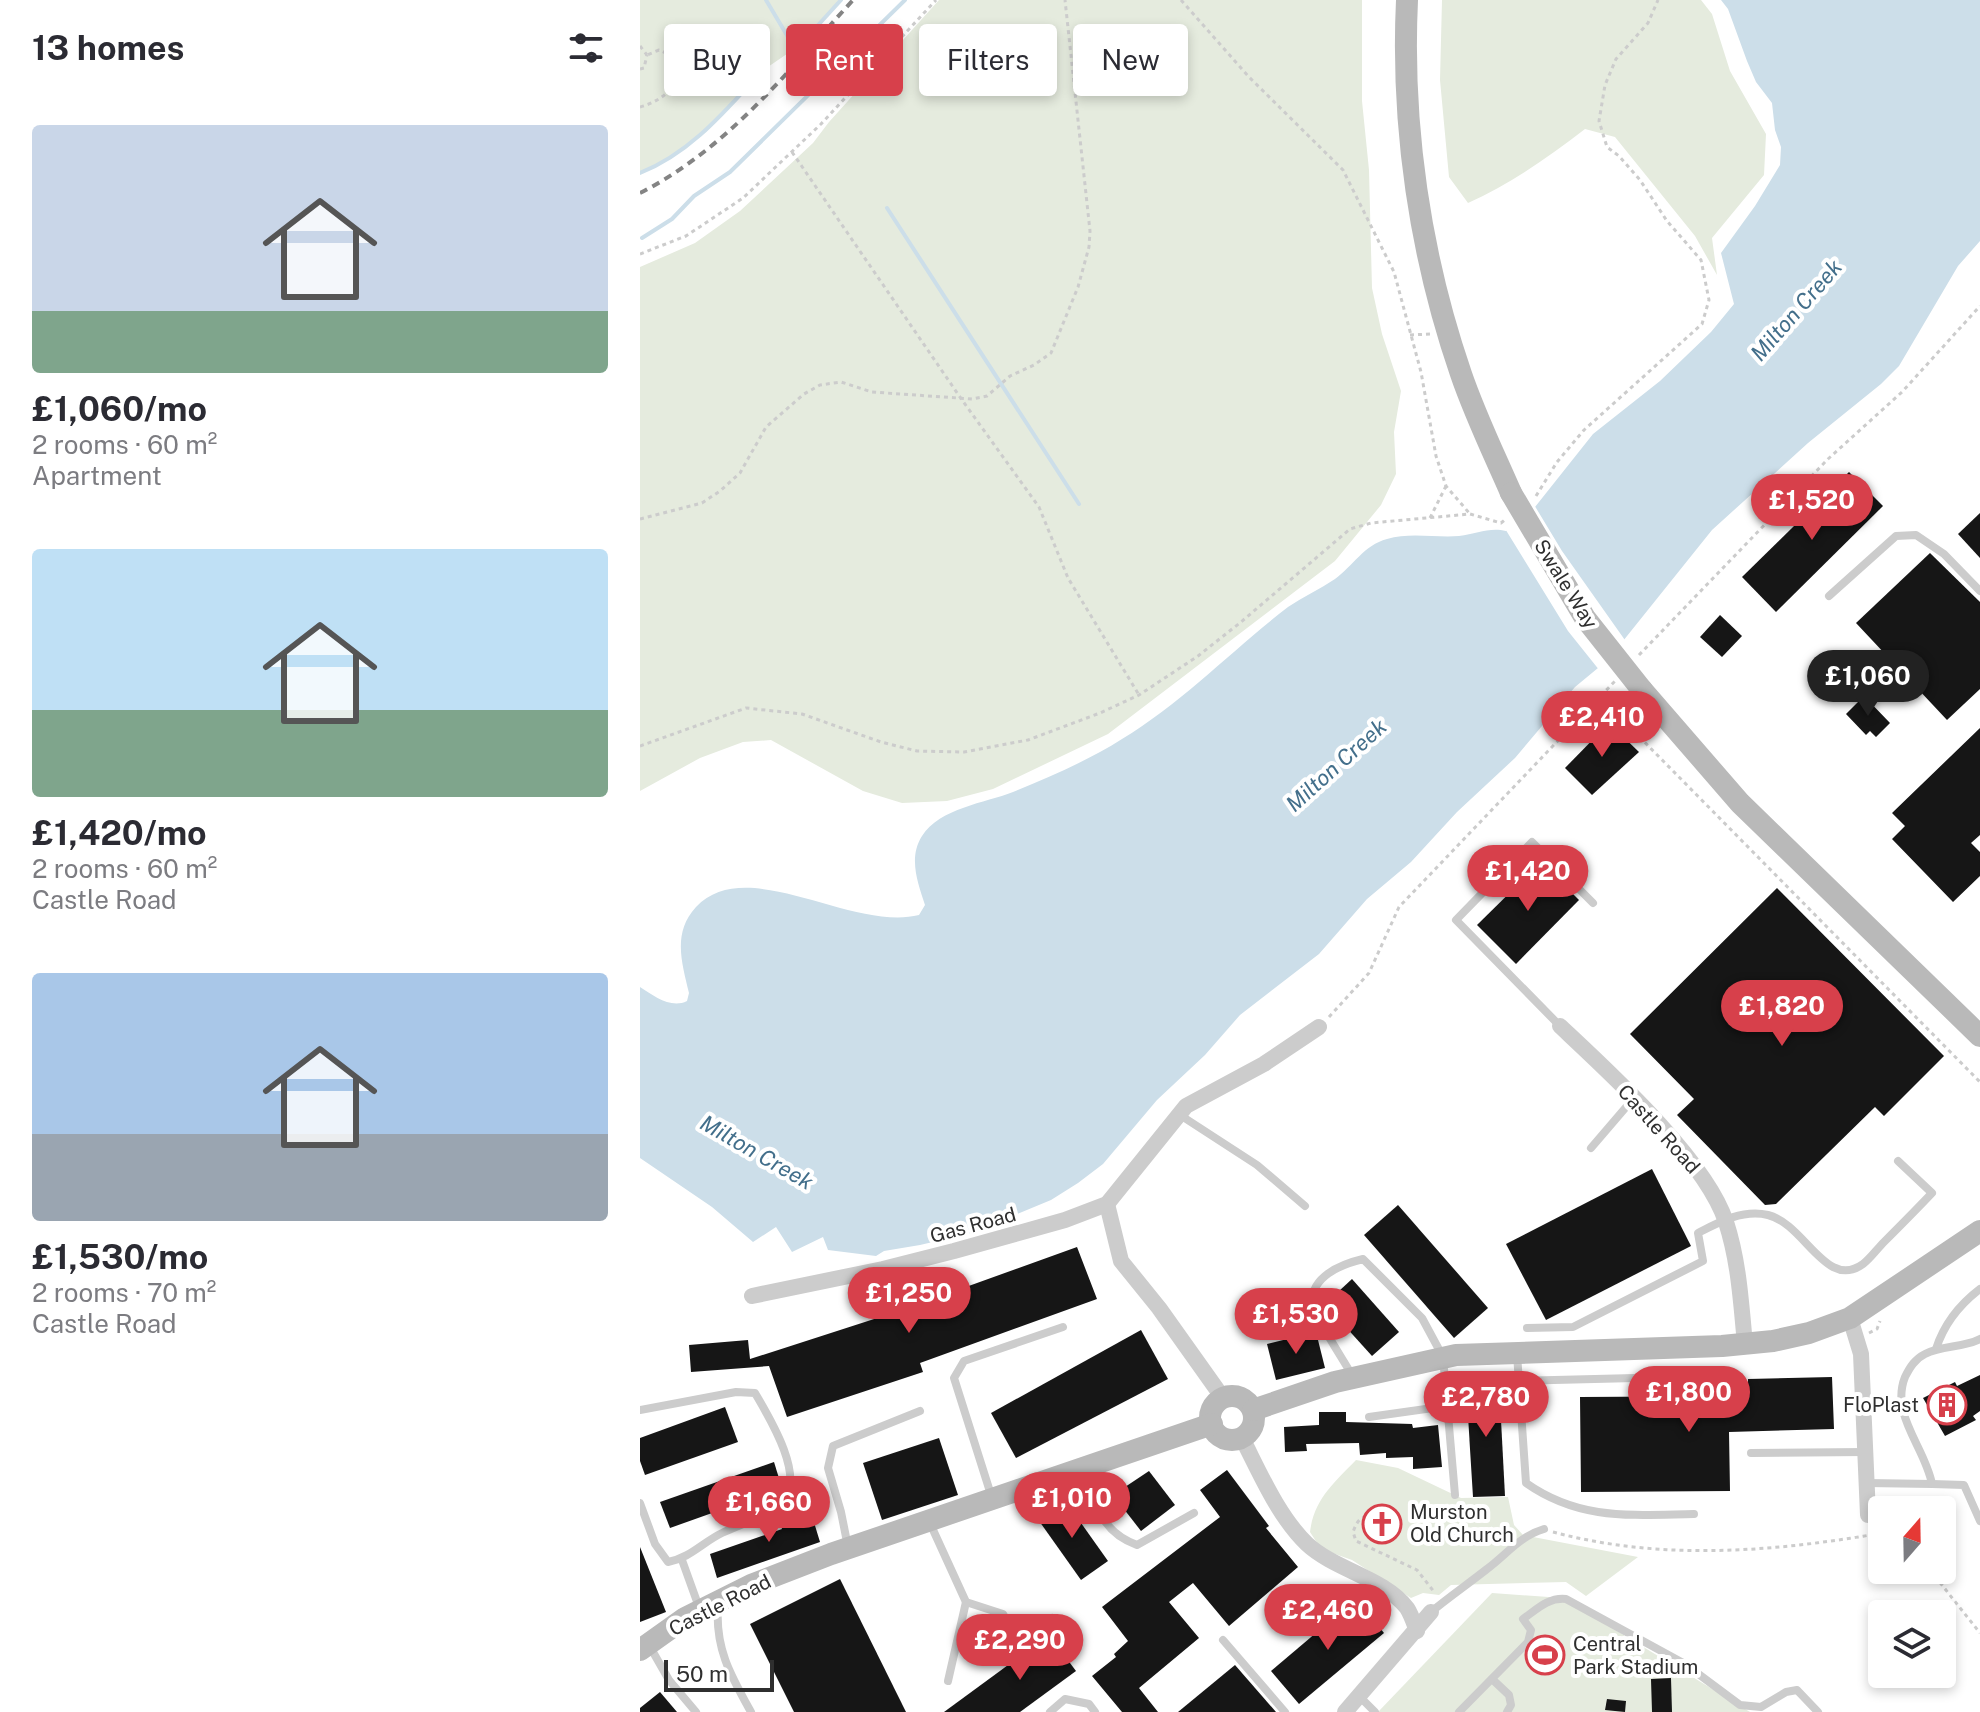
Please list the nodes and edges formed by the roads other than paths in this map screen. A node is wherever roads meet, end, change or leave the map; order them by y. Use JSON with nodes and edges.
{"nodes":[{"id":1,"x":1407,"y":0,"type":"edge"},
{"id":2,"x":1980,"y":591,"type":"edge"},
{"id":3,"x":1829,"y":596,"type":"dead end"},
{"id":4,"x":1593,"y":903,"type":"dead end"},
{"id":5,"x":1560,"y":1026,"type":"joint"},
{"id":6,"x":1319,"y":1027,"type":"road end"},
{"id":7,"x":1980,"y":1036,"type":"edge"},
{"id":8,"x":1633,"y":1099,"type":"junction"},
{"id":9,"x":1179,"y":1114,"type":"junction"},
{"id":10,"x":1591,"y":1148,"type":"dead end"},
{"id":11,"x":1898,"y":1161,"type":"dead end"},
{"id":12,"x":1107,"y":1204,"type":"junction"},
{"id":13,"x":1305,"y":1206,"type":"dead end"},
{"id":14,"x":1725,"y":1219,"type":"junction"},
{"id":15,"x":1980,"y":1231,"type":"edge"},
{"id":16,"x":1980,"y":1289,"type":"edge"},
{"id":17,"x":752,"y":1296,"type":"dead end"},
{"id":18,"x":1850,"y":1318,"type":"junction"},
{"id":19,"x":1063,"y":1327,"type":"dead end"},
{"id":20,"x":1527,"y":1328,"type":"dead end"},
{"id":21,"x":1980,"y":1339,"type":"edge"},
{"id":22,"x":1745,"y":1344,"type":"junction"},
{"id":23,"x":1936,"y":1349,"type":"junction"},
{"id":24,"x":1517,"y":1353,"type":"junction"},
{"id":25,"x":1443,"y":1357,"type":"junction"},
{"id":26,"x":1716,"y":1376,"type":"dead end"},
{"id":27,"x":1353,"y":1377,"type":"junction"},
{"id":28,"x":1519,"y":1381,"type":"junction"},
{"id":29,"x":1223,"y":1398,"type":"junction"},
{"id":30,"x":1447,"y":1406,"type":"junction"},
{"id":31,"x":640,"y":1410,"type":"edge"},
{"id":32,"x":1253,"y":1410,"type":"junction"},
{"id":33,"x":920,"y":1411,"type":"dead end"},
{"id":34,"x":1369,"y":1417,"type":"dead end"},
{"id":35,"x":1212,"y":1424,"type":"junction"},
{"id":36,"x":1242,"y":1438,"type":"junction"},
{"id":37,"x":1865,"y":1452,"type":"junction"},
{"id":38,"x":1751,"y":1453,"type":"dead end"},
{"id":39,"x":1088,"y":1466,"type":"junction"},
{"id":40,"x":1866,"y":1483,"type":"junction"},
{"id":41,"x":1932,"y":1484,"type":"junction"},
{"id":42,"x":1455,"y":1495,"type":"dead end"},
{"id":43,"x":992,"y":1498,"type":"junction"},
{"id":44,"x":640,"y":1503,"type":"edge"},
{"id":45,"x":1194,"y":1513,"type":"dead end"},
{"id":46,"x":1694,"y":1514,"type":"dead end"},
{"id":47,"x":1868,"y":1515,"type":"dead end"},
{"id":48,"x":929,"y":1520,"type":"junction"},
{"id":49,"x":1980,"y":1521,"type":"edge"},
{"id":50,"x":1544,"y":1529,"type":"road end"},
{"id":51,"x":848,"y":1548,"type":"junction"},
{"id":52,"x":682,"y":1560,"type":"junction"},
{"id":53,"x":966,"y":1602,"type":"junction"},
{"id":54,"x":709,"y":1606,"type":"junction"},
{"id":55,"x":1436,"y":1608,"type":"joint"},
{"id":56,"x":1052,"y":1618,"type":"dead end"},
{"id":57,"x":1417,"y":1631,"type":"junction"},
{"id":58,"x":1223,"y":1640,"type":"dead end"},
{"id":59,"x":644,"y":1647,"type":"edge"},
{"id":60,"x":1492,"y":1679,"type":"junction"},
{"id":61,"x":948,"y":1681,"type":"dead end"},
{"id":62,"x":1360,"y":1697,"type":"junction"},
{"id":63,"x":696,"y":1712,"type":"edge"},
{"id":64,"x":751,"y":1712,"type":"edge"},
{"id":65,"x":1050,"y":1712,"type":"edge"},
{"id":66,"x":1095,"y":1712,"type":"edge"},
{"id":67,"x":1285,"y":1712,"type":"edge"},
{"id":68,"x":1345,"y":1712,"type":"edge"},
{"id":69,"x":1375,"y":1712,"type":"edge"},
{"id":70,"x":1459,"y":1712,"type":"edge"},
{"id":71,"x":1507,"y":1712,"type":"edge"},
{"id":72,"x":1818,"y":1712,"type":"edge"}],
"edges":[{"from":1,"to":7,"type":"main road","name":"Swale Way","bridge":true},
{"from":2,"to":3,"type":"lane"},
{"from":4,"to":5,"type":"lane"},
{"from":5,"to":8,"type":"street","name":"Castle Road"},
{"from":6,"to":9,"type":"street"},
{"from":8,"to":10,"type":"lane"},
{"from":8,"to":14,"type":"street","name":"Castle Road"},
{"from":9,"to":12,"type":"street"},
{"from":9,"to":13,"type":"lane"},
{"from":11,"to":14,"type":"lane"},
{"from":12,"to":17,"type":"street","name":"Gas Road"},
{"from":12,"to":29,"type":"street"},
{"from":14,"to":20,"type":"lane"},
{"from":14,"to":22,"type":"street","name":"Castle Road"},
{"from":15,"to":18,"type":"main road"},
{"from":16,"to":23,"type":"lane"},
{"from":18,"to":22,"type":"main road"},
{"from":18,"to":37,"type":"street"},
{"from":19,"to":43,"type":"lane"},
{"from":21,"to":23,"type":"lane"},
{"from":22,"to":24,"type":"main road"},
{"from":23,"to":41,"type":"lane"},
{"from":24,"to":25,"type":"main road"},
{"from":24,"to":28,"type":"lane"},
{"from":25,"to":27,"type":"main road"},
{"from":25,"to":27,"type":"lane"},
{"from":25,"to":30,"type":"lane"},
{"from":26,"to":28,"type":"lane"},
{"from":27,"to":32,"type":"main road"},
{"from":28,"to":46,"type":"lane"},
{"from":29,"to":32,"type":"main road"},
{"from":29,"to":35,"type":"main road"},
{"from":30,"to":34,"type":"lane"},
{"from":30,"to":42,"type":"lane"},
{"from":31,"to":52,"type":"lane"},
{"from":32,"to":36,"type":"main road"},
{"from":33,"to":51,"type":"lane"},
{"from":35,"to":36,"type":"main road"},
{"from":35,"to":39,"type":"main road","name":"Castle Road"},
{"from":36,"to":57,"type":"street"},
{"from":37,"to":38,"type":"lane"},
{"from":37,"to":40,"type":"street"},
{"from":39,"to":43,"type":"main road","name":"Castle Road"},
{"from":39,"to":45,"type":"lane"},
{"from":40,"to":41,"type":"lane"},
{"from":40,"to":47,"type":"street"},
{"from":41,"to":49,"type":"lane"},
{"from":43,"to":48,"type":"main road","name":"Castle Road"},
{"from":44,"to":52,"type":"lane"},
{"from":48,"to":51,"type":"main road","name":"Castle Road"},
{"from":48,"to":53,"type":"lane"},
{"from":50,"to":55,"type":"lane"},
{"from":51,"to":54,"type":"main road","name":"Castle Road"},
{"from":52,"to":54,"type":"lane"},
{"from":53,"to":56,"type":"lane"},
{"from":53,"to":61,"type":"lane"},
{"from":54,"to":59,"type":"main road","name":"Castle Road"},
{"from":54,"to":64,"type":"lane"},
{"from":55,"to":57,"type":"street"},
{"from":57,"to":62,"type":"street"},
{"from":58,"to":67,"type":"lane"},
{"from":59,"to":63,"type":"lane"},
{"from":60,"to":70,"type":"lane"},
{"from":60,"to":71,"type":"lane"},
{"from":60,"to":72,"type":"lane"},
{"from":62,"to":68,"type":"street"},
{"from":62,"to":69,"type":"lane"},
{"from":65,"to":66,"type":"lane"}]}
